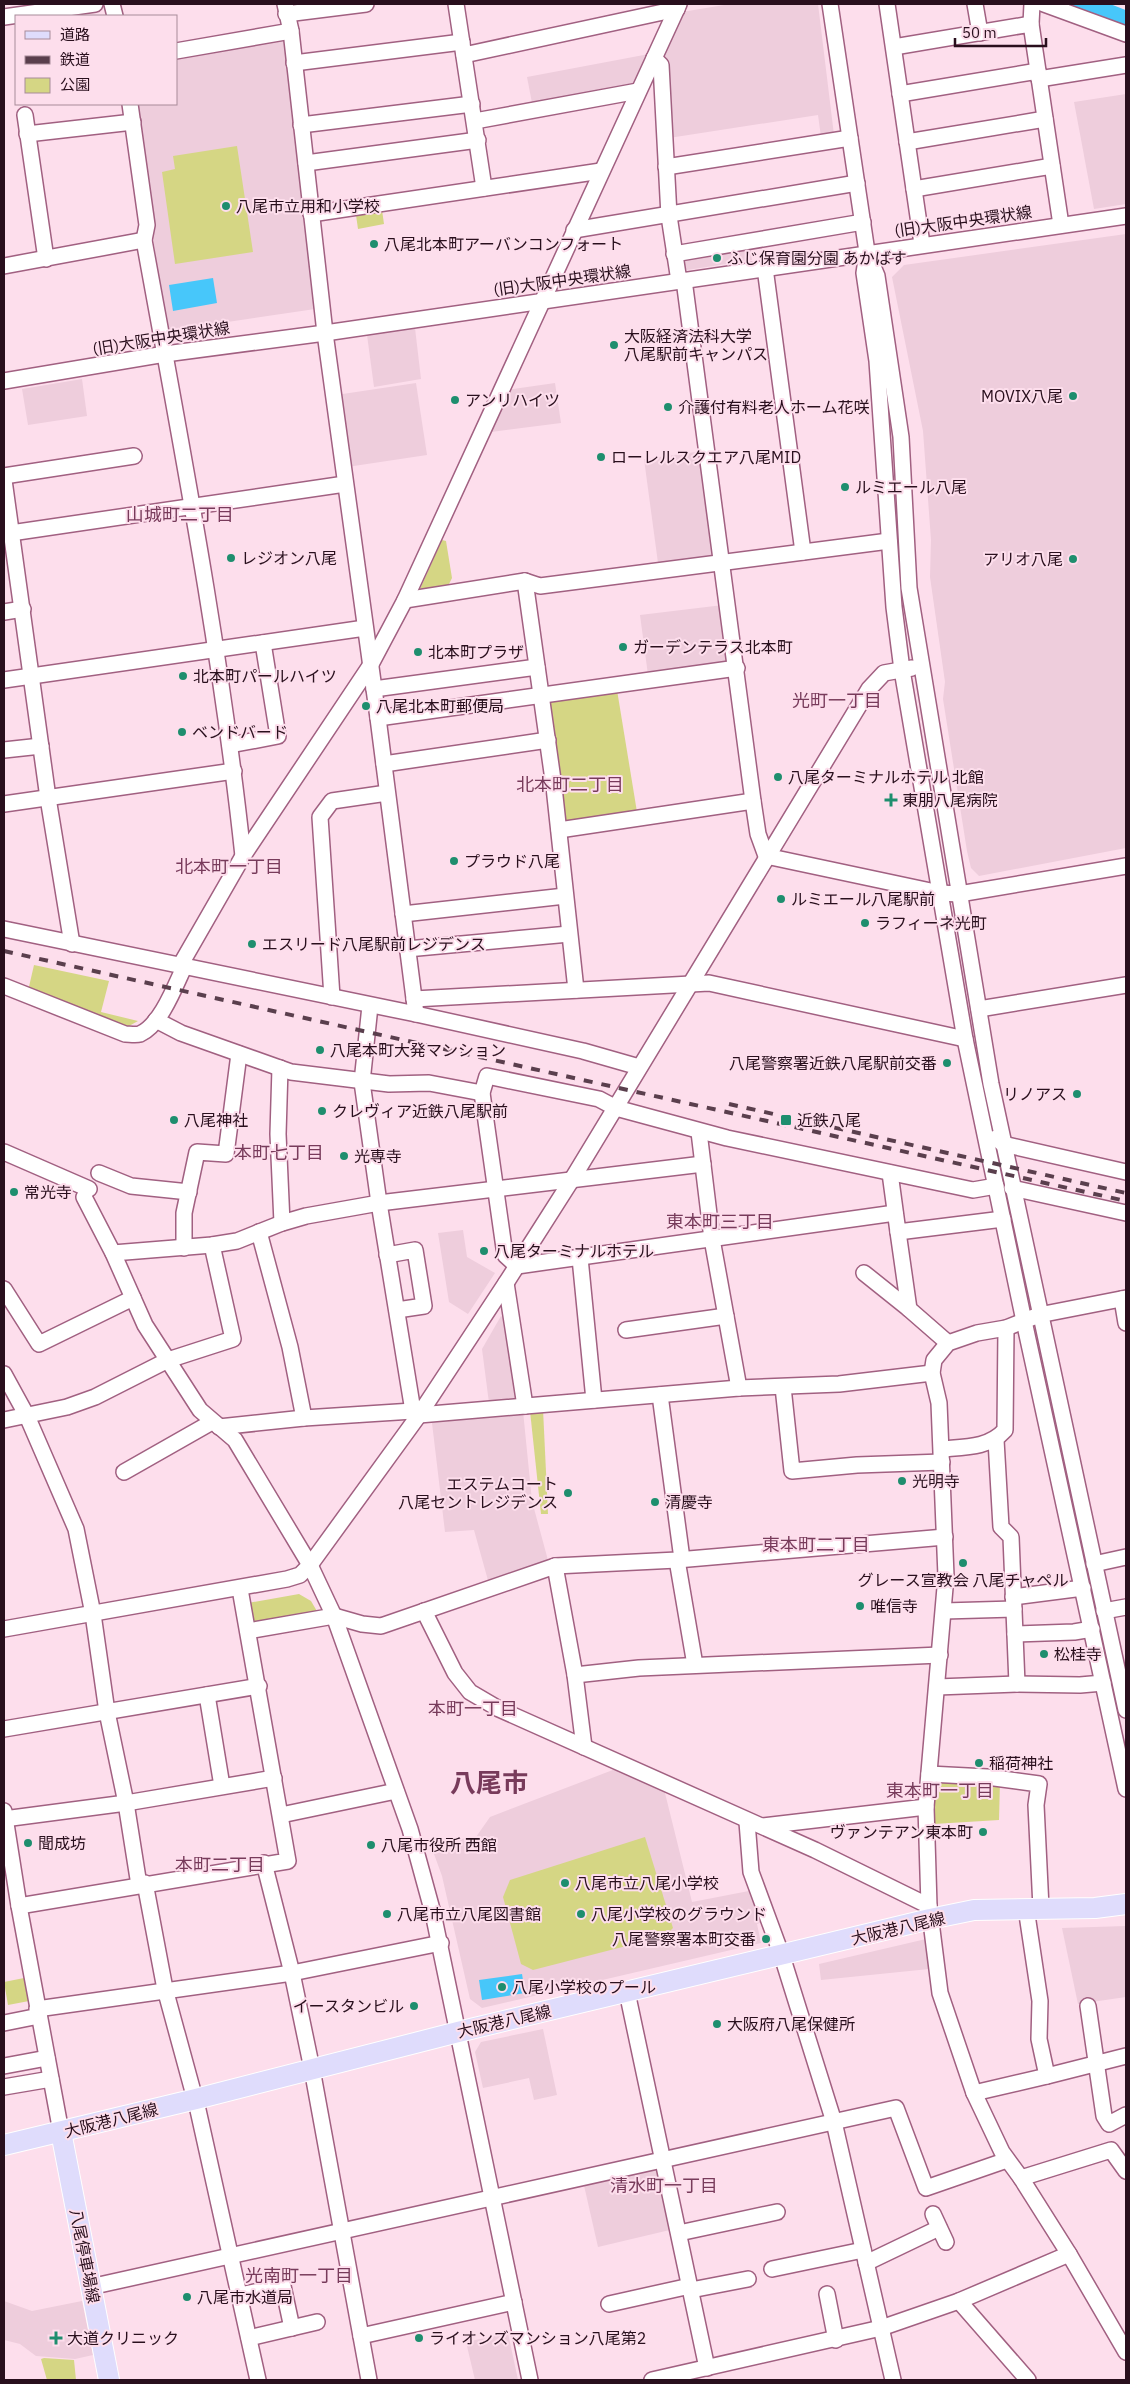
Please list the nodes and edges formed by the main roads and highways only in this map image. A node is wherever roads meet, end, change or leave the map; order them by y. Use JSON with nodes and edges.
{"nodes":[{"id":1,"x":1126,"y":1904,"type":"edge"},
{"id":2,"x":61,"y":2132,"type":"junction"},
{"id":3,"x":4,"y":2146,"type":"edge"},
{"id":4,"x":109,"y":2380,"type":"edge"}],
"edges":[{"from":1,"to":2,"type":"main road","name":"大阪港八尾線"},
{"from":2,"to":3,"type":"main road","name":"大阪港八尾線"},
{"from":2,"to":4,"type":"main road","name":"八尾停車場線"}]}
